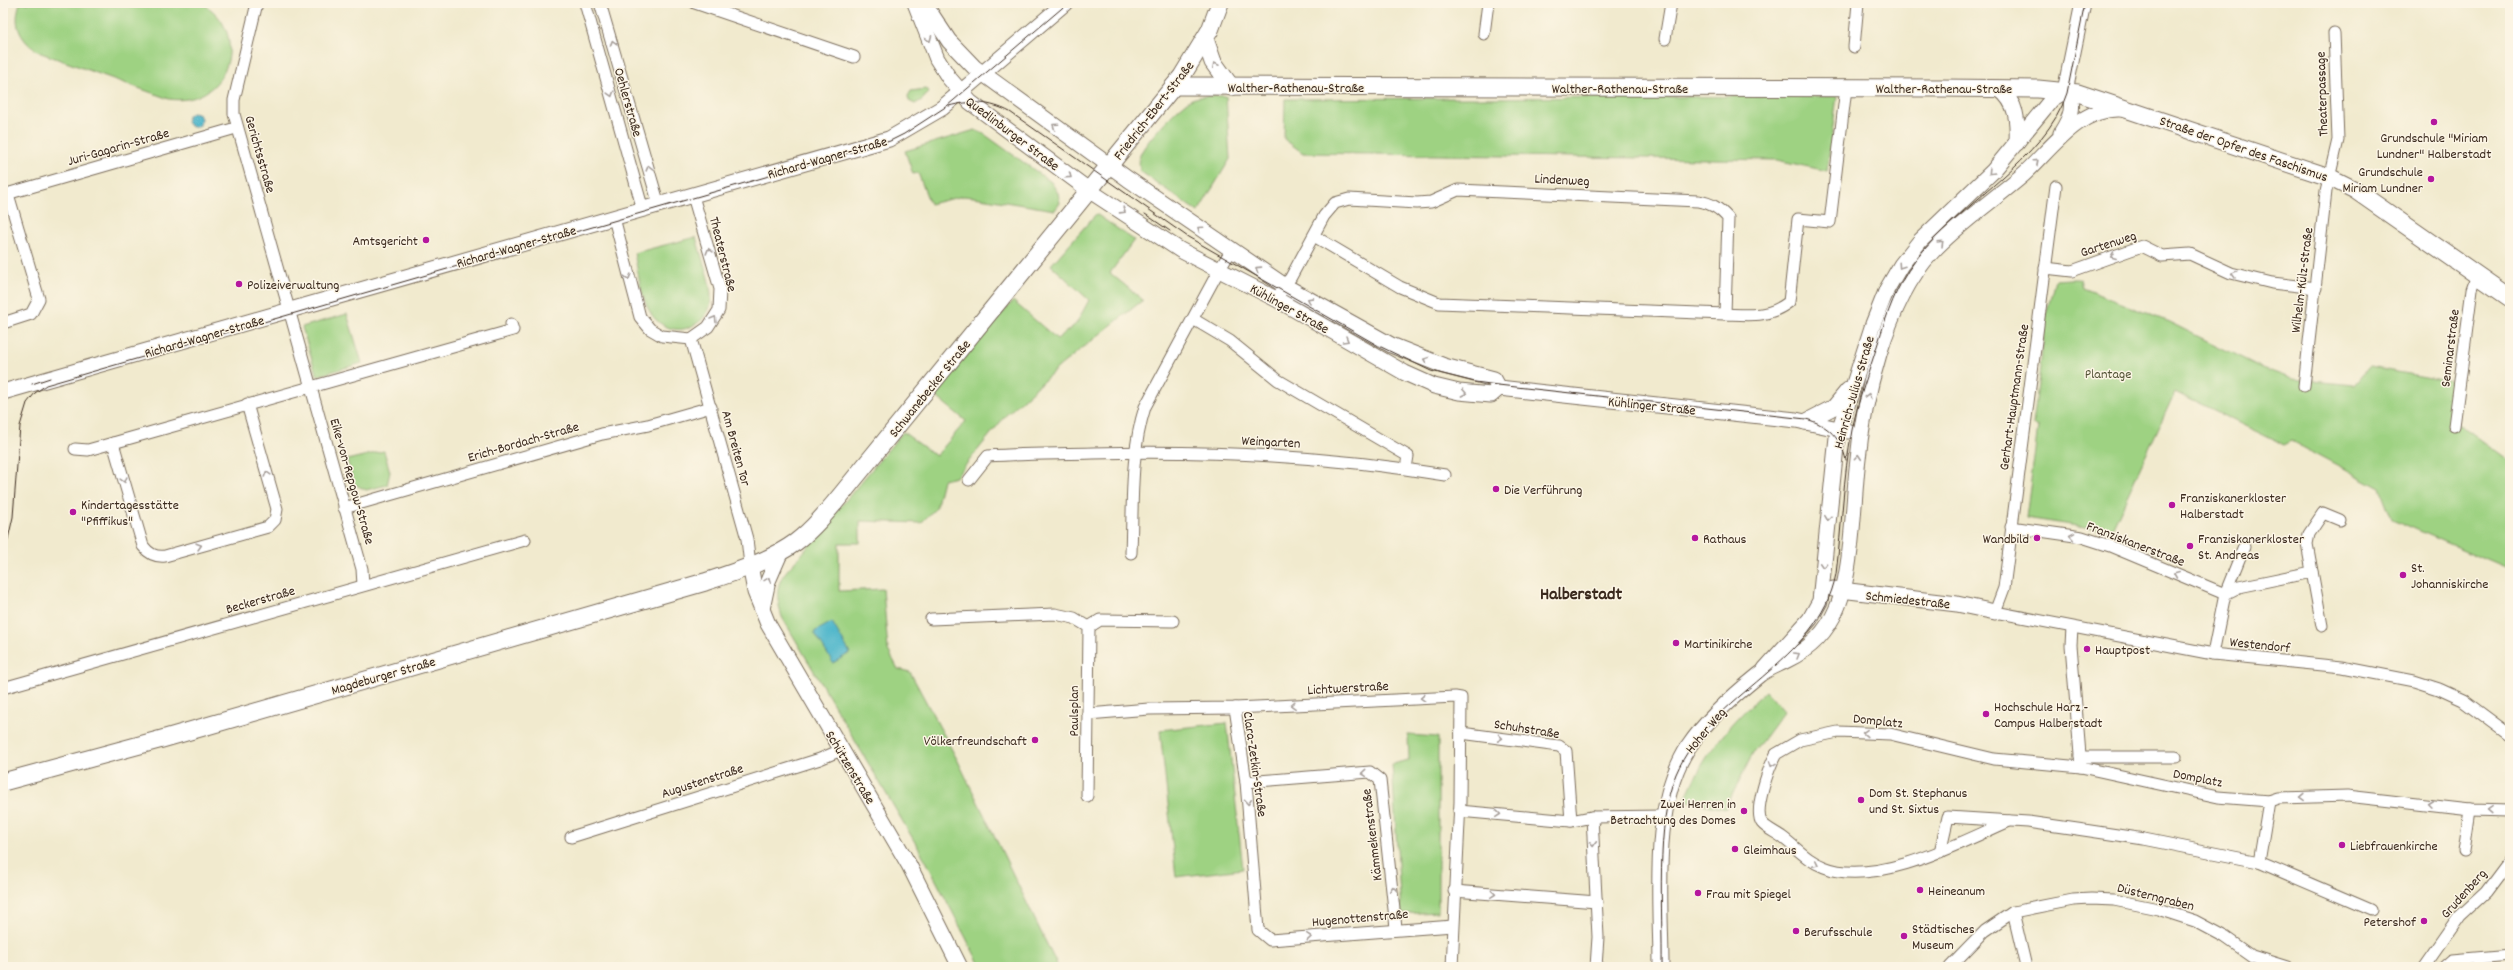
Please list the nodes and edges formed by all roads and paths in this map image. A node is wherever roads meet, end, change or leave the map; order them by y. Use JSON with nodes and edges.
{"nodes":[{"id":1,"x":257,"y":3,"type":"edge"},
{"id":2,"x":585,"y":3,"type":"edge"},
{"id":3,"x":600,"y":3,"type":"edge"},
{"id":4,"x":695,"y":3,"type":"edge"},
{"id":5,"x":914,"y":3,"type":"edge"},
{"id":6,"x":924,"y":3,"type":"edge"},
{"id":7,"x":1065,"y":3,"type":"edge"},
{"id":8,"x":1220,"y":3,"type":"edge"},
{"id":9,"x":1488,"y":3,"type":"edge"},
{"id":10,"x":1671,"y":3,"type":"edge"},
{"id":11,"x":1858,"y":3,"type":"edge"},
{"id":12,"x":2083,"y":3,"type":"edge"},
{"id":13,"x":721,"y":7,"type":"edge"},
{"id":14,"x":1484,"y":34,"type":"dead end"},
{"id":15,"x":2334,"y":34,"type":"dead end"},
{"id":16,"x":1205,"y":39,"type":"junction"},
{"id":17,"x":1665,"y":39,"type":"dead end"},
{"id":18,"x":1854,"y":48,"type":"dead end"},
{"id":19,"x":854,"y":58,"type":"dead end"},
{"id":20,"x":982,"y":74,"type":"junction"},
{"id":21,"x":1174,"y":86,"type":"junction"},
{"id":22,"x":1231,"y":87,"type":"junction"},
{"id":23,"x":1846,"y":88,"type":"junction"},
{"id":24,"x":1998,"y":89,"type":"junction"},
{"id":25,"x":2065,"y":91,"type":"junction"},
{"id":26,"x":961,"y":93,"type":"junction"},
{"id":27,"x":2132,"y":109,"type":"junction"},
{"id":28,"x":236,"y":128,"type":"junction"},
{"id":29,"x":2017,"y":143,"type":"junction"},
{"id":30,"x":2050,"y":150,"type":"junction"},
{"id":31,"x":1109,"y":165,"type":"junction"},
{"id":32,"x":2329,"y":177,"type":"junction"},
{"id":33,"x":2056,"y":186,"type":"dead end"},
{"id":34,"x":1090,"y":190,"type":"junction"},
{"id":35,"x":5,"y":194,"type":"edge"},
{"id":36,"x":693,"y":196,"type":"junction"},
{"id":37,"x":659,"y":205,"type":"junction"},
{"id":38,"x":643,"y":210,"type":"junction"},
{"id":39,"x":614,"y":218,"type":"junction"},
{"id":40,"x":1314,"y":236,"type":"junction"},
{"id":41,"x":1231,"y":251,"type":"junction"},
{"id":42,"x":2045,"y":268,"type":"junction"},
{"id":43,"x":1219,"y":270,"type":"junction"},
{"id":44,"x":2477,"y":275,"type":"junction"},
{"id":45,"x":1285,"y":286,"type":"junction"},
{"id":46,"x":2316,"y":288,"type":"junction"},
{"id":47,"x":2510,"y":298,"type":"edge"},
{"id":48,"x":1276,"y":299,"type":"junction"},
{"id":49,"x":289,"y":312,"type":"junction"},
{"id":50,"x":1725,"y":314,"type":"junction"},
{"id":51,"x":1193,"y":319,"type":"junction"},
{"id":52,"x":3,"y":323,"type":"edge"},
{"id":53,"x":511,"y":324,"type":"dead end"},
{"id":54,"x":691,"y":339,"type":"junction"},
{"id":55,"x":1855,"y":379,"type":"junction"},
{"id":56,"x":310,"y":386,"type":"junction"},
{"id":57,"x":2304,"y":386,"type":"dead end"},
{"id":58,"x":1499,"y":388,"type":"junction"},
{"id":59,"x":3,"y":392,"type":"edge"},
{"id":60,"x":247,"y":404,"type":"junction"},
{"id":61,"x":711,"y":407,"type":"junction"},
{"id":62,"x":1806,"y":422,"type":"junction"},
{"id":63,"x":2454,"y":426,"type":"dead end"},
{"id":64,"x":1839,"y":430,"type":"junction"},
{"id":65,"x":1860,"y":434,"type":"junction"},
{"id":66,"x":113,"y":443,"type":"junction"},
{"id":67,"x":74,"y":449,"type":"dead end"},
{"id":68,"x":1135,"y":452,"type":"junction"},
{"id":69,"x":1406,"y":468,"type":"junction"},
{"id":70,"x":1445,"y":475,"type":"dead end"},
{"id":71,"x":969,"y":480,"type":"dead end"},
{"id":72,"x":344,"y":508,"type":"junction"},
{"id":73,"x":2340,"y":520,"type":"dead end"},
{"id":74,"x":2011,"y":527,"type":"junction"},
{"id":75,"x":525,"y":540,"type":"dead end"},
{"id":76,"x":2244,"y":547,"type":"dead end"},
{"id":77,"x":781,"y":551,"type":"junction"},
{"id":78,"x":1131,"y":553,"type":"dead end"},
{"id":79,"x":750,"y":565,"type":"junction"},
{"id":80,"x":2312,"y":572,"type":"junction"},
{"id":81,"x":363,"y":585,"type":"junction"},
{"id":82,"x":1822,"y":587,"type":"junction"},
{"id":83,"x":1843,"y":591,"type":"junction"},
{"id":84,"x":2225,"y":594,"type":"junction"},
{"id":85,"x":762,"y":612,"type":"junction"},
{"id":86,"x":1995,"y":612,"type":"junction"},
{"id":87,"x":930,"y":619,"type":"dead end"},
{"id":88,"x":1173,"y":621,"type":"dead end"},
{"id":89,"x":2322,"y":626,"type":"dead end"},
{"id":90,"x":1088,"y":627,"type":"junction"},
{"id":91,"x":2072,"y":628,"type":"junction"},
{"id":92,"x":2212,"y":654,"type":"junction"},
{"id":93,"x":1762,"y":673,"type":"junction"},
{"id":94,"x":3,"y":688,"type":"edge"},
{"id":95,"x":1235,"y":708,"type":"junction"},
{"id":96,"x":1088,"y":714,"type":"junction"},
{"id":97,"x":1461,"y":734,"type":"junction"},
{"id":98,"x":2510,"y":735,"type":"edge"},
{"id":99,"x":841,"y":750,"type":"junction"},
{"id":100,"x":2176,"y":757,"type":"dead end"},
{"id":101,"x":2081,"y":762,"type":"junction"},
{"id":102,"x":6,"y":782,"type":"edge"},
{"id":103,"x":1246,"y":782,"type":"junction"},
{"id":104,"x":1087,"y":796,"type":"dead end"},
{"id":105,"x":2269,"y":801,"type":"junction"},
{"id":106,"x":2470,"y":810,"type":"junction"},
{"id":107,"x":1459,"y":811,"type":"junction"},
{"id":108,"x":2510,"y":811,"type":"edge"},
{"id":109,"x":1664,"y":816,"type":"junction"},
{"id":110,"x":1592,"y":817,"type":"junction"},
{"id":111,"x":1571,"y":821,"type":"junction"},
{"id":112,"x":2009,"y":821,"type":"junction"},
{"id":113,"x":572,"y":837,"type":"dead end"},
{"id":114,"x":2464,"y":851,"type":"dead end"},
{"id":115,"x":1940,"y":852,"type":"junction"},
{"id":116,"x":2510,"y":860,"type":"edge"},
{"id":117,"x":2259,"y":862,"type":"junction"},
{"id":118,"x":1454,"y":891,"type":"junction"},
{"id":119,"x":1597,"y":902,"type":"junction"},
{"id":120,"x":2371,"y":910,"type":"dead end"},
{"id":121,"x":2012,"y":912,"type":"junction"},
{"id":122,"x":1453,"y":926,"type":"junction"},
{"id":123,"x":1396,"y":928,"type":"junction"},
{"id":124,"x":1270,"y":940,"type":"joint"},
{"id":125,"x":2510,"y":955,"type":"edge"},
{"id":126,"x":960,"y":967,"type":"edge"},
{"id":127,"x":1452,"y":967,"type":"edge"},
{"id":128,"x":1596,"y":967,"type":"edge"},
{"id":129,"x":1661,"y":967,"type":"edge"},
{"id":130,"x":1950,"y":967,"type":"edge"},
{"id":131,"x":2026,"y":967,"type":"edge"},
{"id":132,"x":2287,"y":967,"type":"edge"},
{"id":133,"x":2424,"y":967,"type":"edge"},
{"id":134,"x":2445,"y":967,"type":"edge"}],
"edges":[{"from":1,"to":28,"type":"street","name":"Gerichtsstraße"},
{"from":2,"to":38,"type":"street","name":"Oehlerstraße","one_way":true},
{"from":37,"to":3,"type":"street","name":"Oehlerstraße","one_way":true},
{"from":4,"to":13,"type":"street"},
{"from":5,"to":26,"type":"street","name":"Quedlinburger Straße","one_way":true},
{"from":6,"to":20,"type":"street","name":"Quedlinburger Straße"},
{"from":7,"to":20,"type":"street","name":"Richard-Wagner-Straße"},
{"from":8,"to":16,"type":"main road","name":"Friedrich-Ebert-Straße"},
{"from":9,"to":14,"type":"street"},
{"from":10,"to":17,"type":"street"},
{"from":11,"to":18,"type":"street"},
{"from":12,"to":25,"type":"street"},
{"from":13,"to":19,"type":"street"},
{"from":15,"to":32,"type":"street","name":"Theaterpassage"},
{"from":16,"to":21,"type":"main road","name":"Friedrich-Ebert-Straße"},
{"from":22,"to":16,"type":"main road","one_way":true},
{"from":20,"to":26,"type":"street","name":"Richard-Wagner-Straße"},
{"from":31,"to":20,"type":"street","name":"Quedlinburger Straße","one_way":true},
{"from":21,"to":22,"type":"main road","name":"Walther-Rathenau-Straße"},
{"from":21,"to":31,"type":"main road","name":"Friedrich-Ebert-Straße"},
{"from":22,"to":23,"type":"main road","name":"Walther-Rathenau-Straße"},
{"from":23,"to":24,"type":"main road","name":"Walther-Rathenau-Straße"},
{"from":23,"to":50,"type":"street"},
{"from":24,"to":25,"type":"main road","name":"Walther-Rathenau-Straße"},
{"from":24,"to":29,"type":"street"},
{"from":25,"to":27,"type":"main road","name":"Straße der Opfer des Faschismus"},
{"from":25,"to":29,"type":"street","name":"Heinrich-Julius-Straße"},
{"from":25,"to":30,"type":"street","name":"Heinrich-Julius-Straße"},
{"from":26,"to":34,"type":"street","name":"Quedlinburger Straße","one_way":true},
{"from":26,"to":36,"type":"street","name":"Richard-Wagner-Straße"},
{"from":27,"to":30,"type":"street","name":"Heinrich-Julius-Straße"},
{"from":27,"to":32,"type":"main road","name":"Straße der Opfer des Faschismus"},
{"from":28,"to":35,"type":"street","name":"Juri-Gagarin-Straße"},
{"from":28,"to":49,"type":"street","name":"Gerichtsstraße"},
{"from":29,"to":55,"type":"street","name":"Heinrich-Julius-Straße","one_way":true},
{"from":65,"to":30,"type":"street","name":"Heinrich-Julius-Straße","one_way":true},
{"from":31,"to":34,"type":"main road","name":"Friedrich-Ebert-Straße"},
{"from":41,"to":31,"type":"street","name":"Kühlinger Straße","one_way":true},
{"from":32,"to":44,"type":"main road","name":"Straße der Opfer des Faschismus"},
{"from":32,"to":46,"type":"street","name":"Wilhelm-Külz-Straße"},
{"from":33,"to":42,"type":"street","name":"Gerhart-Hauptmann-Straße"},
{"from":34,"to":43,"type":"street","name":"Kühlinger Straße","one_way":true},
{"from":34,"to":77,"type":"main road","name":"Schwanebecker Straße"},
{"from":35,"to":52,"type":"street","name":"Juri-Gagarin-Straße"},
{"from":36,"to":37,"type":"street","name":"Richard-Wagner-Straße"},
{"from":54,"to":36,"type":"street","name":"Theaterstraße","one_way":true},
{"from":37,"to":38,"type":"street","name":"Richard-Wagner-Straße"},
{"from":38,"to":39,"type":"street","name":"Richard-Wagner-Straße"},
{"from":39,"to":49,"type":"street","name":"Richard-Wagner-Straße"},
{"from":39,"to":54,"type":"street","one_way":true},
{"from":40,"to":45,"type":"street","name":"Lindenweg"},
{"from":40,"to":50,"type":"street"},
{"from":40,"to":50,"type":"street","name":"Lindenweg"},
{"from":41,"to":43,"type":"street"},
{"from":45,"to":41,"type":"street","name":"Kühlinger Straße","one_way":true},
{"from":46,"to":42,"type":"street","name":"Gartenweg","one_way":true},
{"from":42,"to":74,"type":"street","name":"Gerhart-Hauptmann-Straße"},
{"from":43,"to":48,"type":"street","name":"Kühlinger Straße"},
{"from":43,"to":51,"type":"street"},
{"from":44,"to":47,"type":"main road","name":"Straße der Opfer des Faschismus"},
{"from":44,"to":63,"type":"street","name":"Seminarstraße"},
{"from":45,"to":48,"type":"street","name":"Lindenweg"},
{"from":58,"to":45,"type":"street","name":"Kühlinger Straße","one_way":true},
{"from":46,"to":57,"type":"street","name":"Wilhelm-Külz-Straße"},
{"from":48,"to":58,"type":"street","name":"Kühlinger Straße","one_way":true},
{"from":49,"to":56,"type":"street","name":"Eike-von-Repgow-Straße"},
{"from":49,"to":59,"type":"street","name":"Richard-Wagner-Straße"},
{"from":51,"to":68,"type":"street"},
{"from":51,"to":69,"type":"street"},
{"from":53,"to":56,"type":"street"},
{"from":54,"to":61,"type":"street","name":"Am Breiten Tor"},
{"from":55,"to":62,"type":"street"},
{"from":55,"to":64,"type":"street","name":"Heinrich-Julius-Straße"},
{"from":56,"to":60,"type":"street"},
{"from":56,"to":72,"type":"street","name":"Eike-von-Repgow-Straße"},
{"from":58,"to":62,"type":"street","name":"Kühlinger Straße"},
{"from":60,"to":66,"type":"street"},
{"from":66,"to":60,"type":"street","one_way":true},
{"from":61,"to":72,"type":"street","name":"Erich-Bordach-Straße"},
{"from":61,"to":79,"type":"street","name":"Am Breiten Tor"},
{"from":62,"to":64,"type":"street","name":"Kühlinger Straße"},
{"from":64,"to":65,"type":"street","name":"Kühlinger Straße"},
{"from":64,"to":82,"type":"street","name":"Heinrich-Julius-Straße","one_way":true},
{"from":83,"to":65,"type":"street","name":"Heinrich-Julius-Straße","one_way":true},
{"from":66,"to":67,"type":"street"},
{"from":68,"to":69,"type":"street","name":"Weingarten"},
{"from":68,"to":71,"type":"street","name":"Weingarten"},
{"from":68,"to":78,"type":"street"},
{"from":69,"to":70,"type":"street","name":"Weingarten"},
{"from":72,"to":81,"type":"street","name":"Eike-von-Repgow-Straße"},
{"from":73,"to":80,"type":"street"},
{"from":84,"to":74,"type":"street","name":"Franziskanerstraße","one_way":true},
{"from":74,"to":86,"type":"street","name":"Gerhart-Hauptmann-Straße"},
{"from":75,"to":81,"type":"street","name":"Beckerstraße"},
{"from":76,"to":84,"type":"street"},
{"from":77,"to":79,"type":"main road","name":"Schwanebecker Straße"},
{"from":85,"to":77,"type":"street","one_way":true},
{"from":79,"to":85,"type":"street","name":"Schützenstraße"},
{"from":79,"to":102,"type":"main road","name":"Magdeburger Straße"},
{"from":80,"to":84,"type":"street"},
{"from":80,"to":89,"type":"street"},
{"from":81,"to":94,"type":"street","name":"Beckerstraße"},
{"from":82,"to":83,"type":"street","name":"Schmiedestraße"},
{"from":82,"to":93,"type":"street","name":"Heinrich-Julius-Straße"},
{"from":83,"to":86,"type":"street","name":"Schmiedestraße"},
{"from":93,"to":83,"type":"street","name":"Hoher Weg","one_way":true},
{"from":84,"to":92,"type":"street"},
{"from":85,"to":99,"type":"street","name":"Schützenstraße"},
{"from":86,"to":91,"type":"street","name":"Westendorf"},
{"from":87,"to":90,"type":"street"},
{"from":88,"to":90,"type":"street"},
{"from":90,"to":96,"type":"street","name":"Paulsplan"},
{"from":91,"to":92,"type":"street","name":"Westendorf"},
{"from":91,"to":101,"type":"street"},
{"from":92,"to":98,"type":"street","name":"Westendorf"},
{"from":93,"to":109,"type":"street","name":"Hoher Weg"},
{"from":95,"to":96,"type":"street","name":"Clara-Zetkin-Straße"},
{"from":97,"to":95,"type":"street","name":"Lichtwerstraße","one_way":true},
{"from":95,"to":103,"type":"street","name":"Clara-Zetkin-Straße"},
{"from":96,"to":104,"type":"street","name":"Paulsplan"},
{"from":97,"to":107,"type":"street"},
{"from":97,"to":111,"type":"street","name":"Schuhstraße","one_way":true},
{"from":99,"to":113,"type":"street","name":"Augustenstraße"},
{"from":99,"to":126,"type":"street","name":"Schützenstraße"},
{"from":100,"to":101,"type":"street","name":"Domplatz"},
{"from":101,"to":105,"type":"street","name":"Domplatz"},
{"from":101,"to":115,"type":"street","name":"Domplatz","one_way":true},
{"from":123,"to":103,"type":"street","name":"Kämmekenstraße","one_way":true},
{"from":103,"to":124,"type":"street","name":"Clara-Zetkin-Straße","one_way":true},
{"from":106,"to":105,"type":"street","name":"Domplatz","one_way":true},
{"from":105,"to":117,"type":"street"},
{"from":108,"to":106,"type":"street","name":"Domplatz","one_way":true},
{"from":106,"to":114,"type":"street"},
{"from":107,"to":111,"type":"street","one_way":true},
{"from":107,"to":118,"type":"street"},
{"from":109,"to":110,"type":"street"},
{"from":109,"to":129,"type":"street","name":"Hoher Weg"},
{"from":110,"to":111,"type":"street"},
{"from":110,"to":119,"type":"street","one_way":true},
{"from":112,"to":115,"type":"street","name":"Domplatz"},
{"from":112,"to":115,"type":"street"},
{"from":112,"to":117,"type":"street"},
{"from":116,"to":133,"type":"street","name":"Grudenberg"},
{"from":117,"to":120,"type":"street"},
{"from":118,"to":119,"type":"street","one_way":true},
{"from":118,"to":122,"type":"street"},
{"from":119,"to":128,"type":"street"},
{"from":121,"to":130,"type":"street","name":"Düsterngraben"},
{"from":121,"to":131,"type":"street"},
{"from":121,"to":132,"type":"street","name":"Düsterngraben"},
{"from":122,"to":123,"type":"street","name":"Hugenottenstraße"},
{"from":122,"to":127,"type":"street"},
{"from":124,"to":123,"type":"street","name":"Hugenottenstraße","one_way":true},
{"from":125,"to":134,"type":"street"}]}
